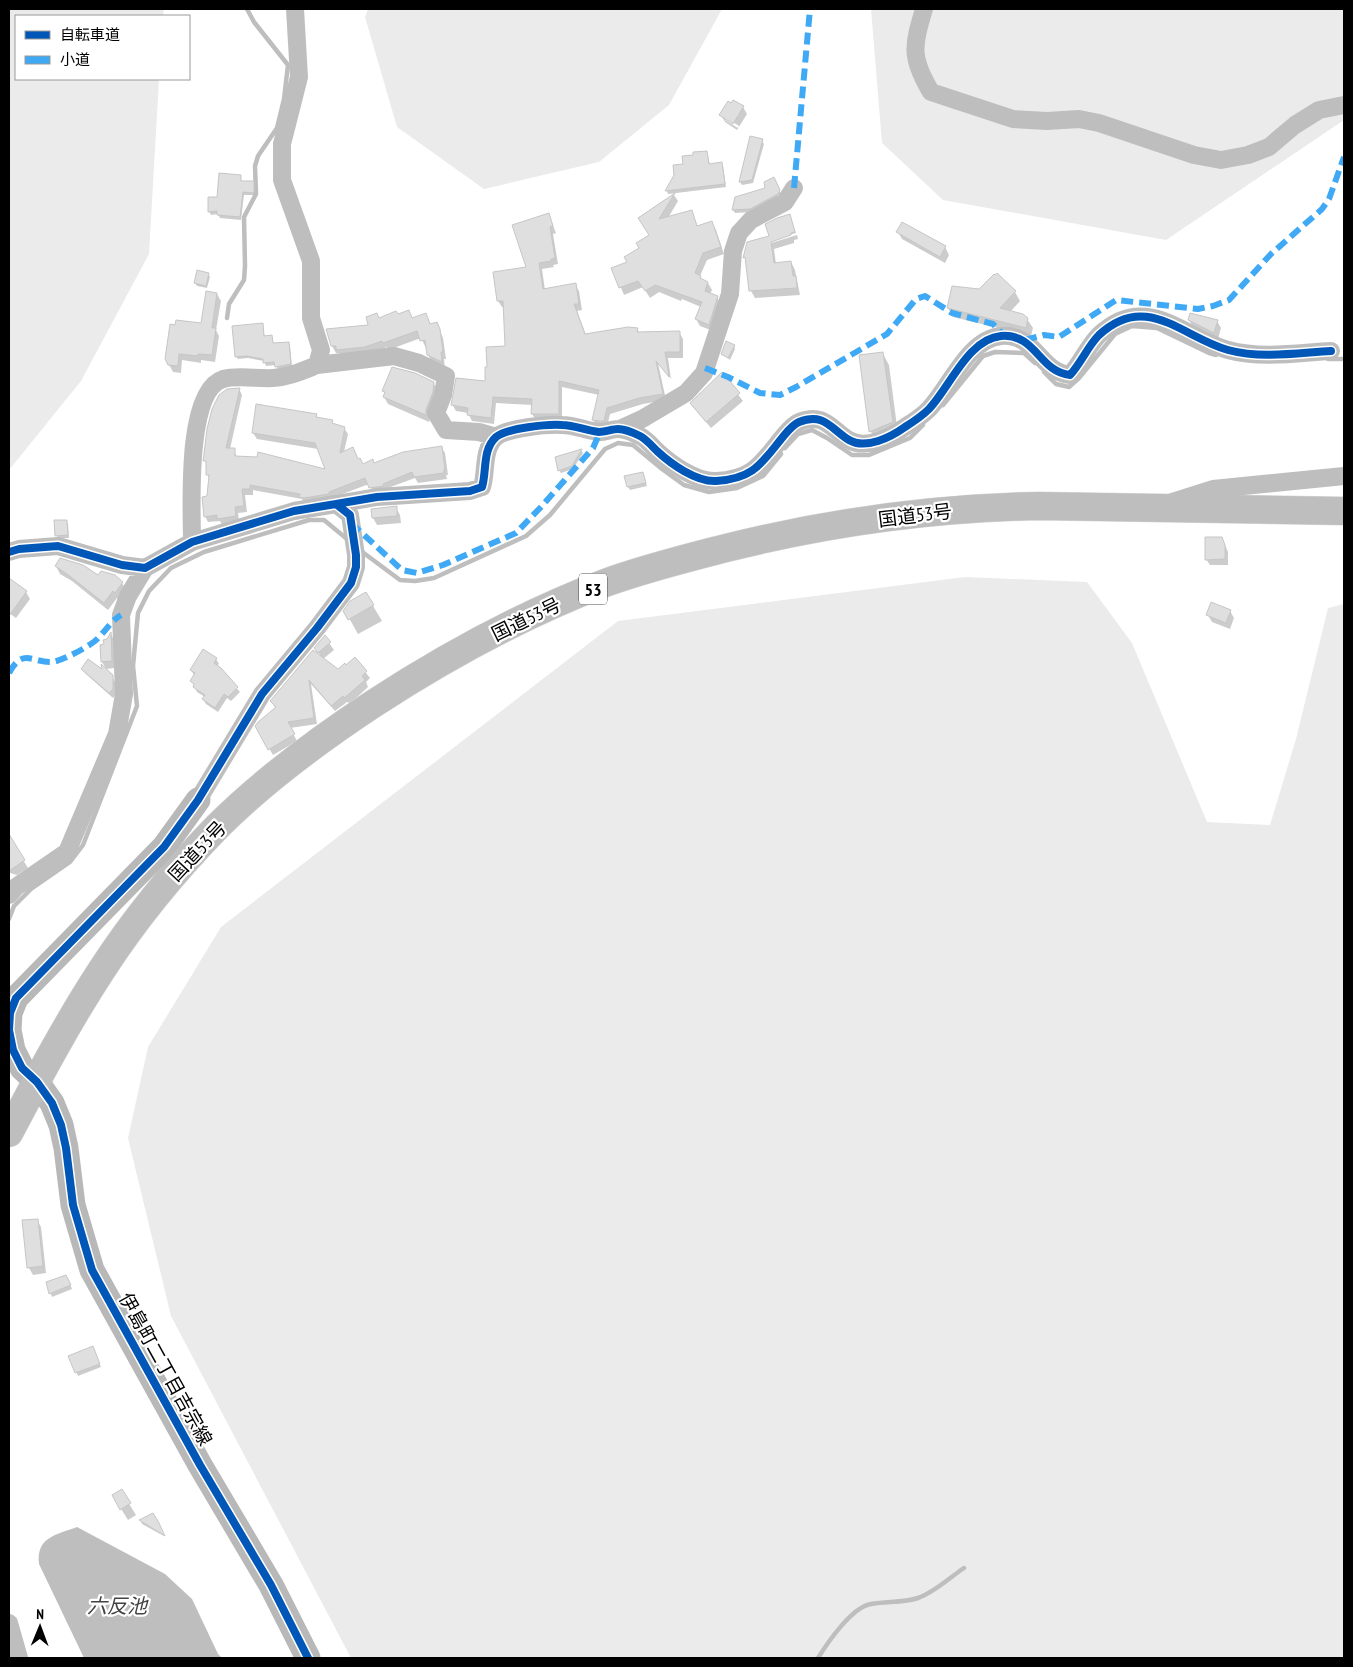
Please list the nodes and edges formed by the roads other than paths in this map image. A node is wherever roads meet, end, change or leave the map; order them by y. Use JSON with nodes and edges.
{"nodes":[{"id":1,"x":295,"y":9,"type":"edge"},
{"id":2,"x":924,"y":9,"type":"edge"},
{"id":3,"x":1344,"y":105,"type":"edge"},
{"id":4,"x":794,"y":188,"type":"dead end"},
{"id":5,"x":1331,"y":351,"type":"dead end"},
{"id":6,"x":317,"y":365,"type":"junction"},
{"id":7,"x":620,"y":429,"type":"junction"},
{"id":8,"x":496,"y":438,"type":"junction"},
{"id":9,"x":1344,"y":476,"type":"edge"},
{"id":10,"x":336,"y":504,"type":"junction"},
{"id":11,"x":1151,"y":508,"type":"junction"},
{"id":12,"x":1344,"y":511,"type":"edge"},
{"id":13,"x":192,"y":542,"type":"junction"},
{"id":14,"x":9,"y":552,"type":"edge"},
{"id":15,"x":145,"y":568,"type":"junction"},
{"id":16,"x":198,"y":800,"type":"joint"},
{"id":17,"x":9,"y":895,"type":"edge"},
{"id":18,"x":37,"y":1082,"type":"junction"},
{"id":19,"x":13,"y":1125,"type":"edge"},
{"id":20,"x":9,"y":1623,"type":"edge"},
{"id":21,"x":19,"y":1658,"type":"edge"},
{"id":22,"x":308,"y":1658,"type":"edge"}],
"edges":[{"from":1,"to":6,"type":"street"},
{"from":2,"to":3,"type":"street"},
{"from":4,"to":7,"type":"street"},
{"from":5,"to":7,"type":"street"},
{"from":6,"to":8,"type":"street"},
{"from":6,"to":13,"type":"street"},
{"from":7,"to":8,"type":"street"},
{"from":8,"to":10,"type":"street"},
{"from":9,"to":11,"type":"street"},
{"from":10,"to":13,"type":"street"},
{"from":10,"to":16,"type":"street"},
{"from":11,"to":12,"type":"highway","name":"国道53号","number":"53"},
{"from":11,"to":18,"type":"highway","name":"国道53号","number":"53"},
{"from":13,"to":15,"type":"street"},
{"from":14,"to":15,"type":"street"},
{"from":15,"to":17,"type":"street"},
{"from":16,"to":18,"type":"street","name":"伊島町二丁目吉宗線"},
{"from":18,"to":19,"type":"highway","name":"国道53号","number":"53"},
{"from":18,"to":22,"type":"street","name":"伊島町二丁目吉宗線"},
{"from":20,"to":21,"type":"street"}]}
